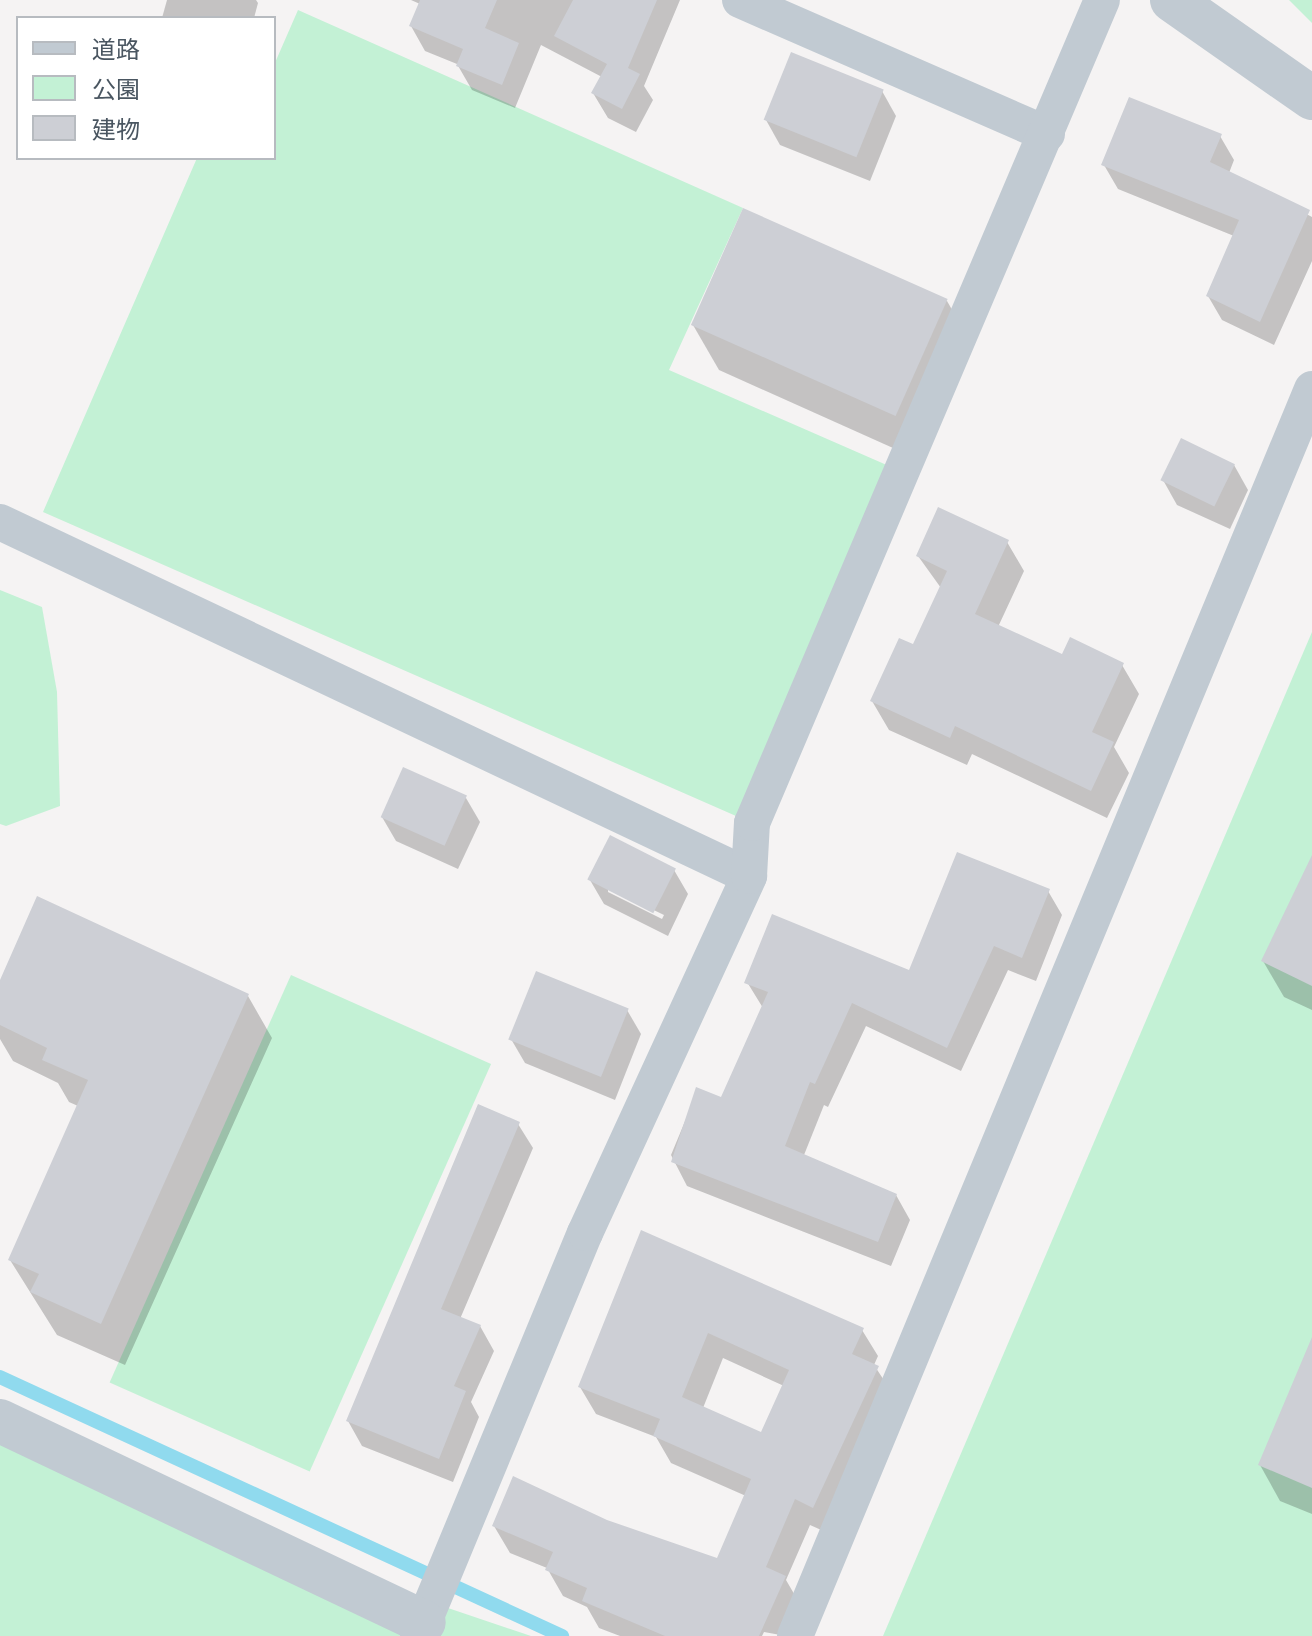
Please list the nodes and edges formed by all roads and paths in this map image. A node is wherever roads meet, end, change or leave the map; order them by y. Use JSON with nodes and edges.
{"nodes":[{"id":1,"x":740,"y":0,"type":"edge"},
{"id":2,"x":1102,"y":0,"type":"edge"},
{"id":3,"x":1172,"y":0,"type":"edge"},
{"id":4,"x":1312,"y":98,"type":"edge"},
{"id":5,"x":1047,"y":134,"type":"junction"},
{"id":6,"x":1312,"y":389,"type":"edge"},
{"id":7,"x":0,"y":522,"type":"edge"},
{"id":8,"x":749,"y":876,"type":"junction"},
{"id":9,"x":0,"y":1421,"type":"edge"},
{"id":10,"x":421,"y":1629,"type":"edge"},
{"id":11,"x":795,"y":1636,"type":"edge"}],
"edges":[{"from":1,"to":5,"type":"street"},
{"from":2,"to":5,"type":"street"},
{"from":3,"to":4,"type":"street"},
{"from":5,"to":8,"type":"street"},
{"from":6,"to":11,"type":"street"},
{"from":7,"to":8,"type":"street"},
{"from":8,"to":10,"type":"street"},
{"from":9,"to":10,"type":"street"}]}
